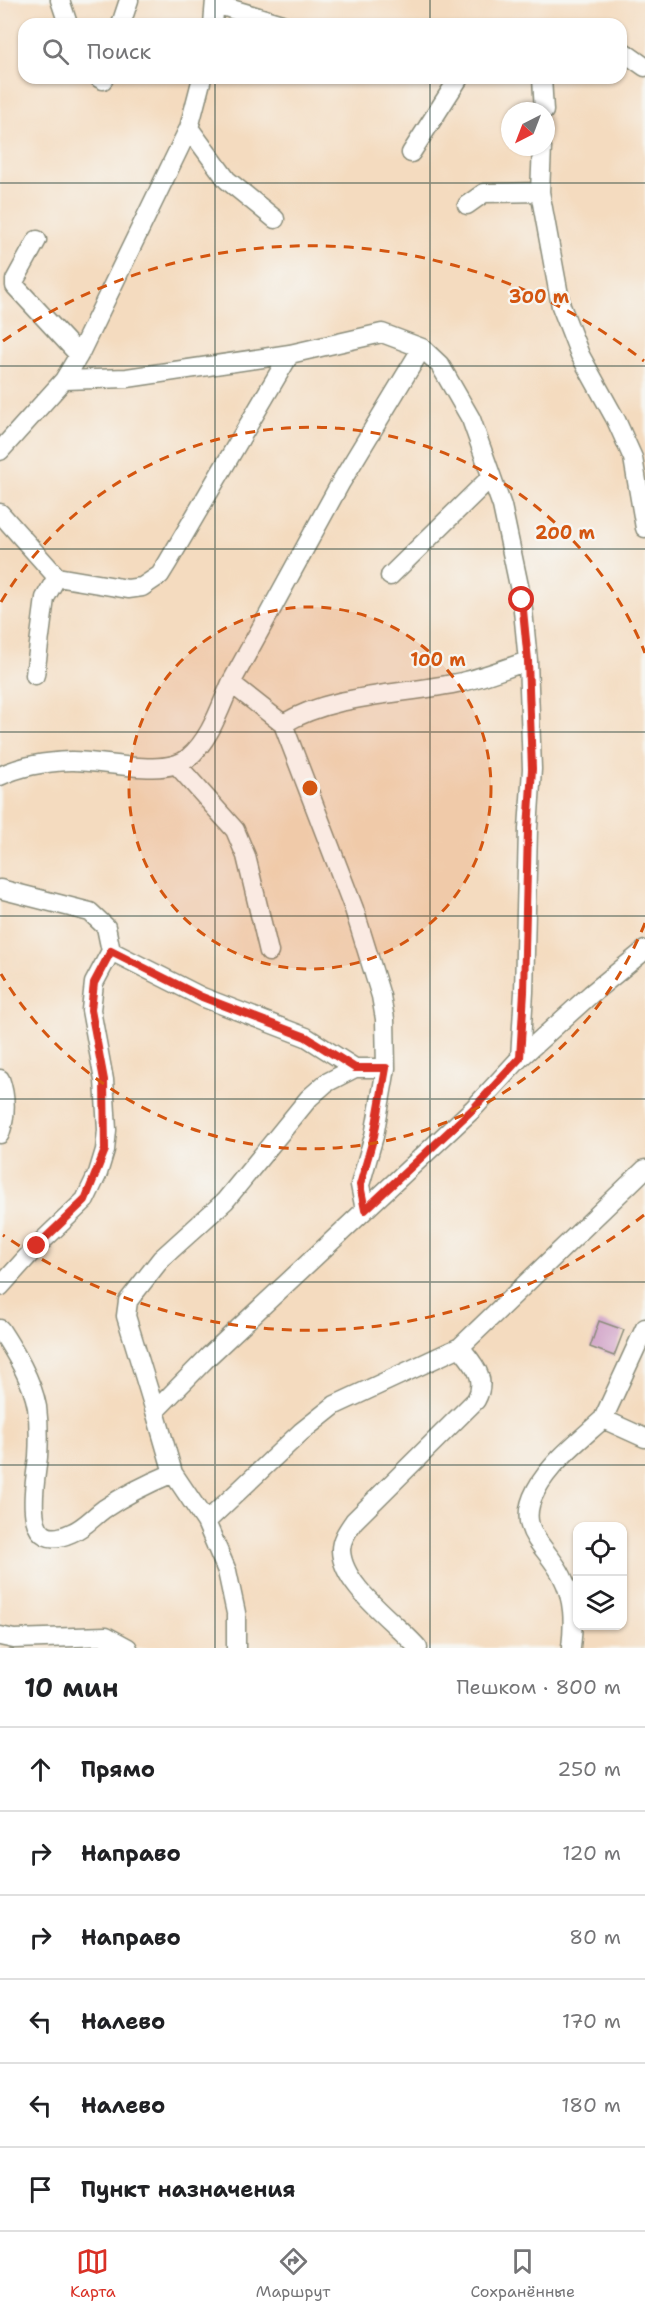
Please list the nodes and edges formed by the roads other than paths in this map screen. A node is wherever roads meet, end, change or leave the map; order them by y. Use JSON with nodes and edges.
{"nodes":[{"id":1,"x":60,"y":0,"type":"edge"},
{"id":2,"x":129,"y":0,"type":"edge"},
{"id":3,"x":215,"y":2,"type":"edge"},
{"id":4,"x":66,"y":18,"type":"edge"},
{"id":5,"x":123,"y":18,"type":"edge"},
{"id":6,"x":214,"y":18,"type":"edge"},
{"id":7,"x":264,"y":18,"type":"edge"},
{"id":8,"x":627,"y":54,"type":"edge"},
{"id":9,"x":645,"y":67,"type":"edge"},
{"id":10,"x":200,"y":84,"type":"edge"},
{"id":11,"x":455,"y":84,"type":"edge"},
{"id":12,"x":542,"y":84,"type":"edge"},
{"id":13,"x":543,"y":102,"type":"edge"},
{"id":14,"x":189,"y":128,"type":"junction"},
{"id":15,"x":411,"y":153,"type":"dead end"},
{"id":16,"x":542,"y":156,"type":"edge"},
{"id":17,"x":540,"y":192,"type":"junction"},
{"id":18,"x":467,"y":205,"type":"dead end"},
{"id":19,"x":274,"y":219,"type":"dead end"},
{"id":20,"x":37,"y":240,"type":"dead end"},
{"id":21,"x":423,"y":348,"type":"junction"},
{"id":22,"x":290,"y":354,"type":"junction"},
{"id":23,"x":79,"y":355,"type":"junction"},
{"id":24,"x":64,"y":380,"type":"junction"},
{"id":25,"x":0,"y":452,"type":"edge"},
{"id":26,"x":490,"y":478,"type":"junction"},
{"id":27,"x":0,"y":513,"type":"edge"},
{"id":28,"x":645,"y":528,"type":"edge"},
{"id":29,"x":390,"y":576,"type":"dead end"},
{"id":30,"x":57,"y":577,"type":"junction"},
{"id":31,"x":528,"y":661,"type":"junction"},
{"id":32,"x":35,"y":675,"type":"dead end"},
{"id":33,"x":231,"y":683,"type":"junction"},
{"id":34,"x":283,"y":724,"type":"junction"},
{"id":35,"x":177,"y":765,"type":"junction"},
{"id":36,"x":0,"y":776,"type":"edge"},
{"id":37,"x":0,"y":889,"type":"edge"},
{"id":38,"x":645,"y":950,"type":"edge"},
{"id":39,"x":111,"y":951,"type":"junction"},
{"id":40,"x":269,"y":952,"type":"dead end"},
{"id":41,"x":520,"y":1058,"type":"junction"},
{"id":42,"x":355,"y":1068,"type":"junction"},
{"id":43,"x":386,"y":1068,"type":"junction"},
{"id":44,"x":0,"y":1079,"type":"edge"},
{"id":45,"x":0,"y":1134,"type":"edge"},
{"id":46,"x":645,"y":1168,"type":"edge"},
{"id":47,"x":365,"y":1210,"type":"junction"},
{"id":48,"x":0,"y":1287,"type":"edge"},
{"id":49,"x":645,"y":1328,"type":"edge"},
{"id":50,"x":0,"y":1329,"type":"edge"},
{"id":51,"x":460,"y":1347,"type":"junction"},
{"id":52,"x":155,"y":1411,"type":"junction"},
{"id":53,"x":603,"y":1419,"type":"junction"},
{"id":54,"x":645,"y":1438,"type":"edge"},
{"id":55,"x":173,"y":1473,"type":"junction"},
{"id":56,"x":206,"y":1522,"type":"junction"},
{"id":57,"x":10,"y":1641,"type":"edge"},
{"id":58,"x":128,"y":1648,"type":"edge"},
{"id":59,"x":236,"y":1648,"type":"edge"},
{"id":60,"x":418,"y":1648,"type":"edge"},
{"id":61,"x":571,"y":1648,"type":"edge"}],
"edges":[{"from":1,"to":4,"type":"lane"},
{"from":2,"to":5,"type":"lane"},
{"from":3,"to":6,"type":"lane"},
{"from":3,"to":7,"type":"lane"},
{"from":8,"to":9,"type":"lane"},
{"from":10,"to":14,"type":"lane"},
{"from":11,"to":15,"type":"lane"},
{"from":12,"to":13,"type":"lane"},
{"from":14,"to":19,"type":"lane"},
{"from":14,"to":23,"type":"lane"},
{"from":16,"to":17,"type":"lane"},
{"from":17,"to":18,"type":"lane"},
{"from":17,"to":28,"type":"lane"},
{"from":20,"to":23,"type":"lane"},
{"from":21,"to":22,"type":"lane"},
{"from":21,"to":26,"type":"lane"},
{"from":21,"to":33,"type":"lane"},
{"from":22,"to":24,"type":"lane"},
{"from":22,"to":30,"type":"lane"},
{"from":23,"to":24,"type":"lane"},
{"from":24,"to":25,"type":"lane"},
{"from":26,"to":29,"type":"lane"},
{"from":26,"to":31,"type":"lane"},
{"from":27,"to":30,"type":"lane"},
{"from":30,"to":32,"type":"lane"},
{"from":31,"to":34,"type":"lane"},
{"from":31,"to":41,"type":"lane"},
{"from":33,"to":34,"type":"lane"},
{"from":33,"to":35,"type":"lane"},
{"from":34,"to":43,"type":"lane"},
{"from":35,"to":36,"type":"lane"},
{"from":35,"to":40,"type":"lane"},
{"from":37,"to":39,"type":"lane"},
{"from":38,"to":41,"type":"lane"},
{"from":39,"to":42,"type":"lane"},
{"from":39,"to":48,"type":"lane"},
{"from":41,"to":47,"type":"lane"},
{"from":42,"to":43,"type":"lane"},
{"from":42,"to":52,"type":"lane"},
{"from":43,"to":47,"type":"lane"},
{"from":44,"to":45,"type":"lane"},
{"from":46,"to":51,"type":"lane"},
{"from":47,"to":52,"type":"lane"},
{"from":49,"to":53,"type":"lane"},
{"from":50,"to":55,"type":"lane"},
{"from":51,"to":56,"type":"lane"},
{"from":51,"to":60,"type":"lane"},
{"from":52,"to":55,"type":"lane"},
{"from":53,"to":54,"type":"lane"},
{"from":53,"to":61,"type":"lane"},
{"from":55,"to":56,"type":"lane"},
{"from":56,"to":59,"type":"lane"},
{"from":57,"to":58,"type":"lane"}]}
